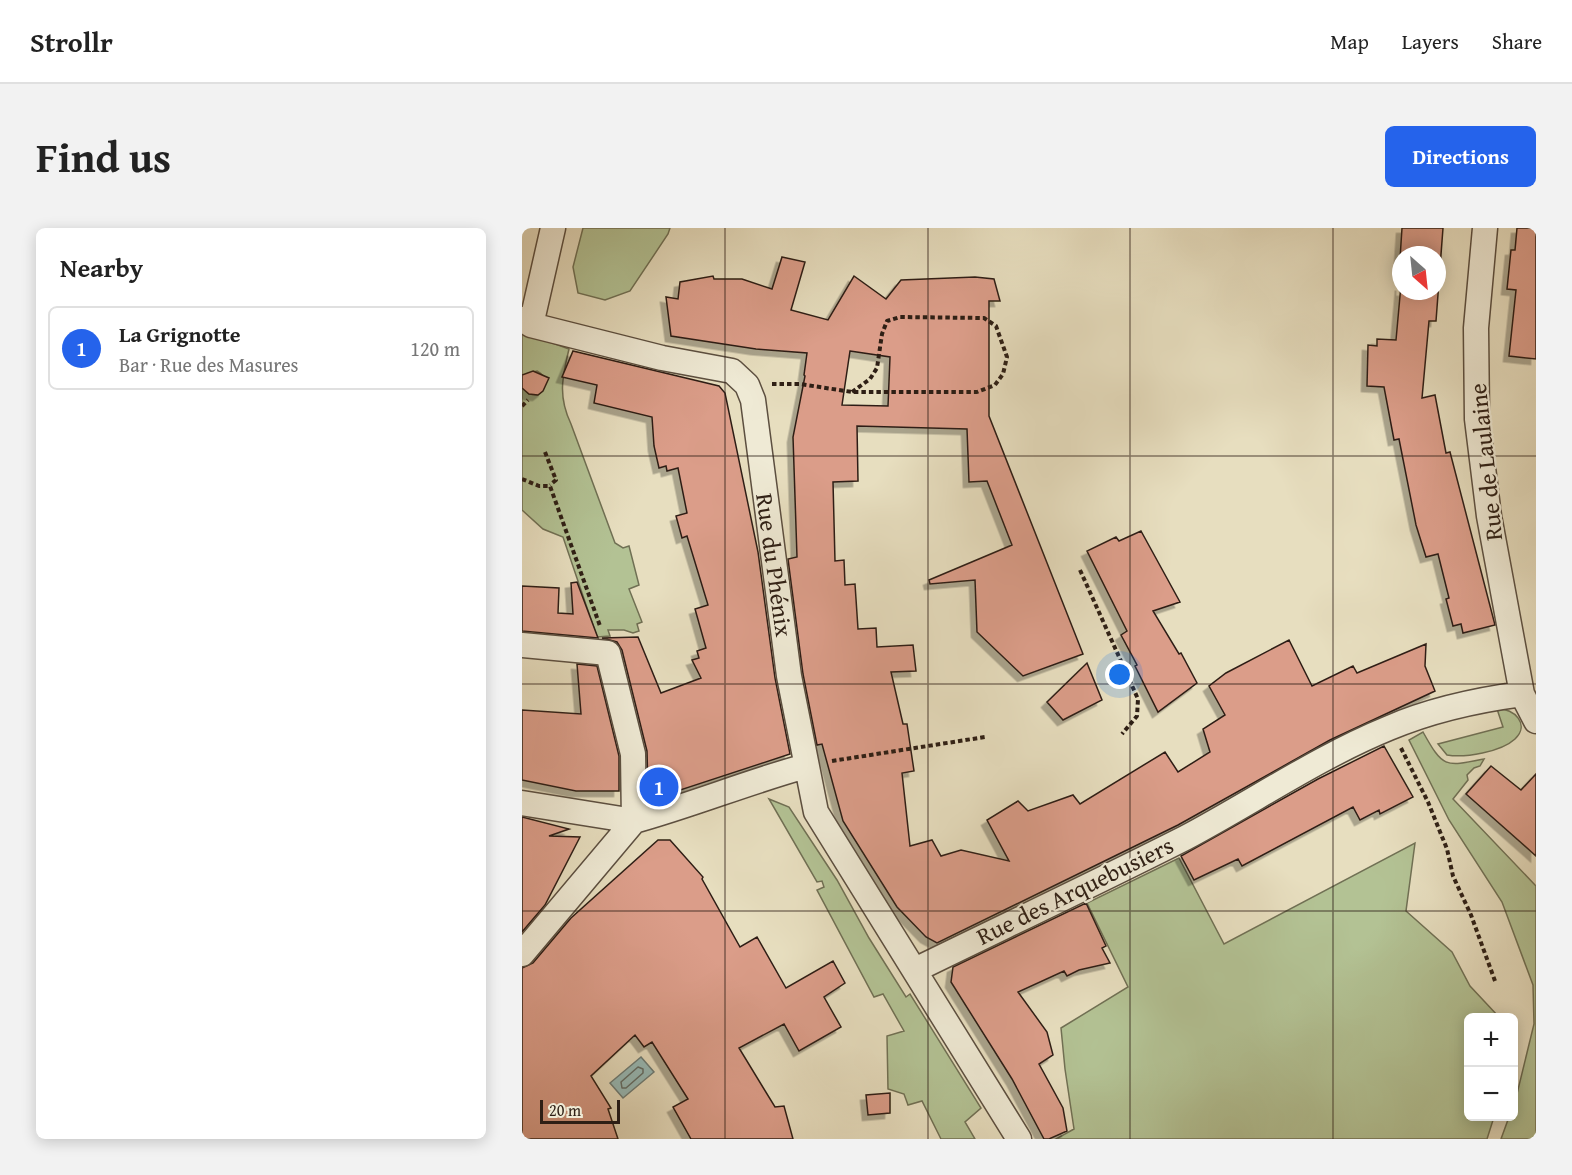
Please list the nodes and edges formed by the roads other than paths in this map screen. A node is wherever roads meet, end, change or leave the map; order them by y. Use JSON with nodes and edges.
{"nodes":[{"id":1,"x":552,"y":228,"type":"edge"},
{"id":2,"x":1485,"y":228,"type":"edge"},
{"id":3,"x":527,"y":322,"type":"edge"},
{"id":4,"x":522,"y":645,"type":"edge"},
{"id":5,"x":1522,"y":694,"type":"junction"},
{"id":6,"x":1536,"y":721,"type":"edge"},
{"id":7,"x":806,"y":766,"type":"junction"},
{"id":8,"x":522,"y":803,"type":"edge"},
{"id":9,"x":634,"y":822,"type":"junction"},
{"id":10,"x":522,"y":954,"type":"edge"},
{"id":11,"x":915,"y":970,"type":"junction"},
{"id":12,"x":1019,"y":1139,"type":"edge"}],
"edges":[{"from":1,"to":3,"type":"street"},
{"from":2,"to":5,"type":"street","name":"Rue de Laulaine"},
{"from":3,"to":7,"type":"street","name":"Rue du Phénix"},
{"from":4,"to":9,"type":"street"},
{"from":5,"to":6,"type":"street"},
{"from":5,"to":11,"type":"street","name":"Rue des Arquebusiers"},
{"from":7,"to":9,"type":"street"},
{"from":7,"to":11,"type":"street"},
{"from":8,"to":9,"type":"street"},
{"from":9,"to":10,"type":"street"},
{"from":11,"to":12,"type":"street"}]}
